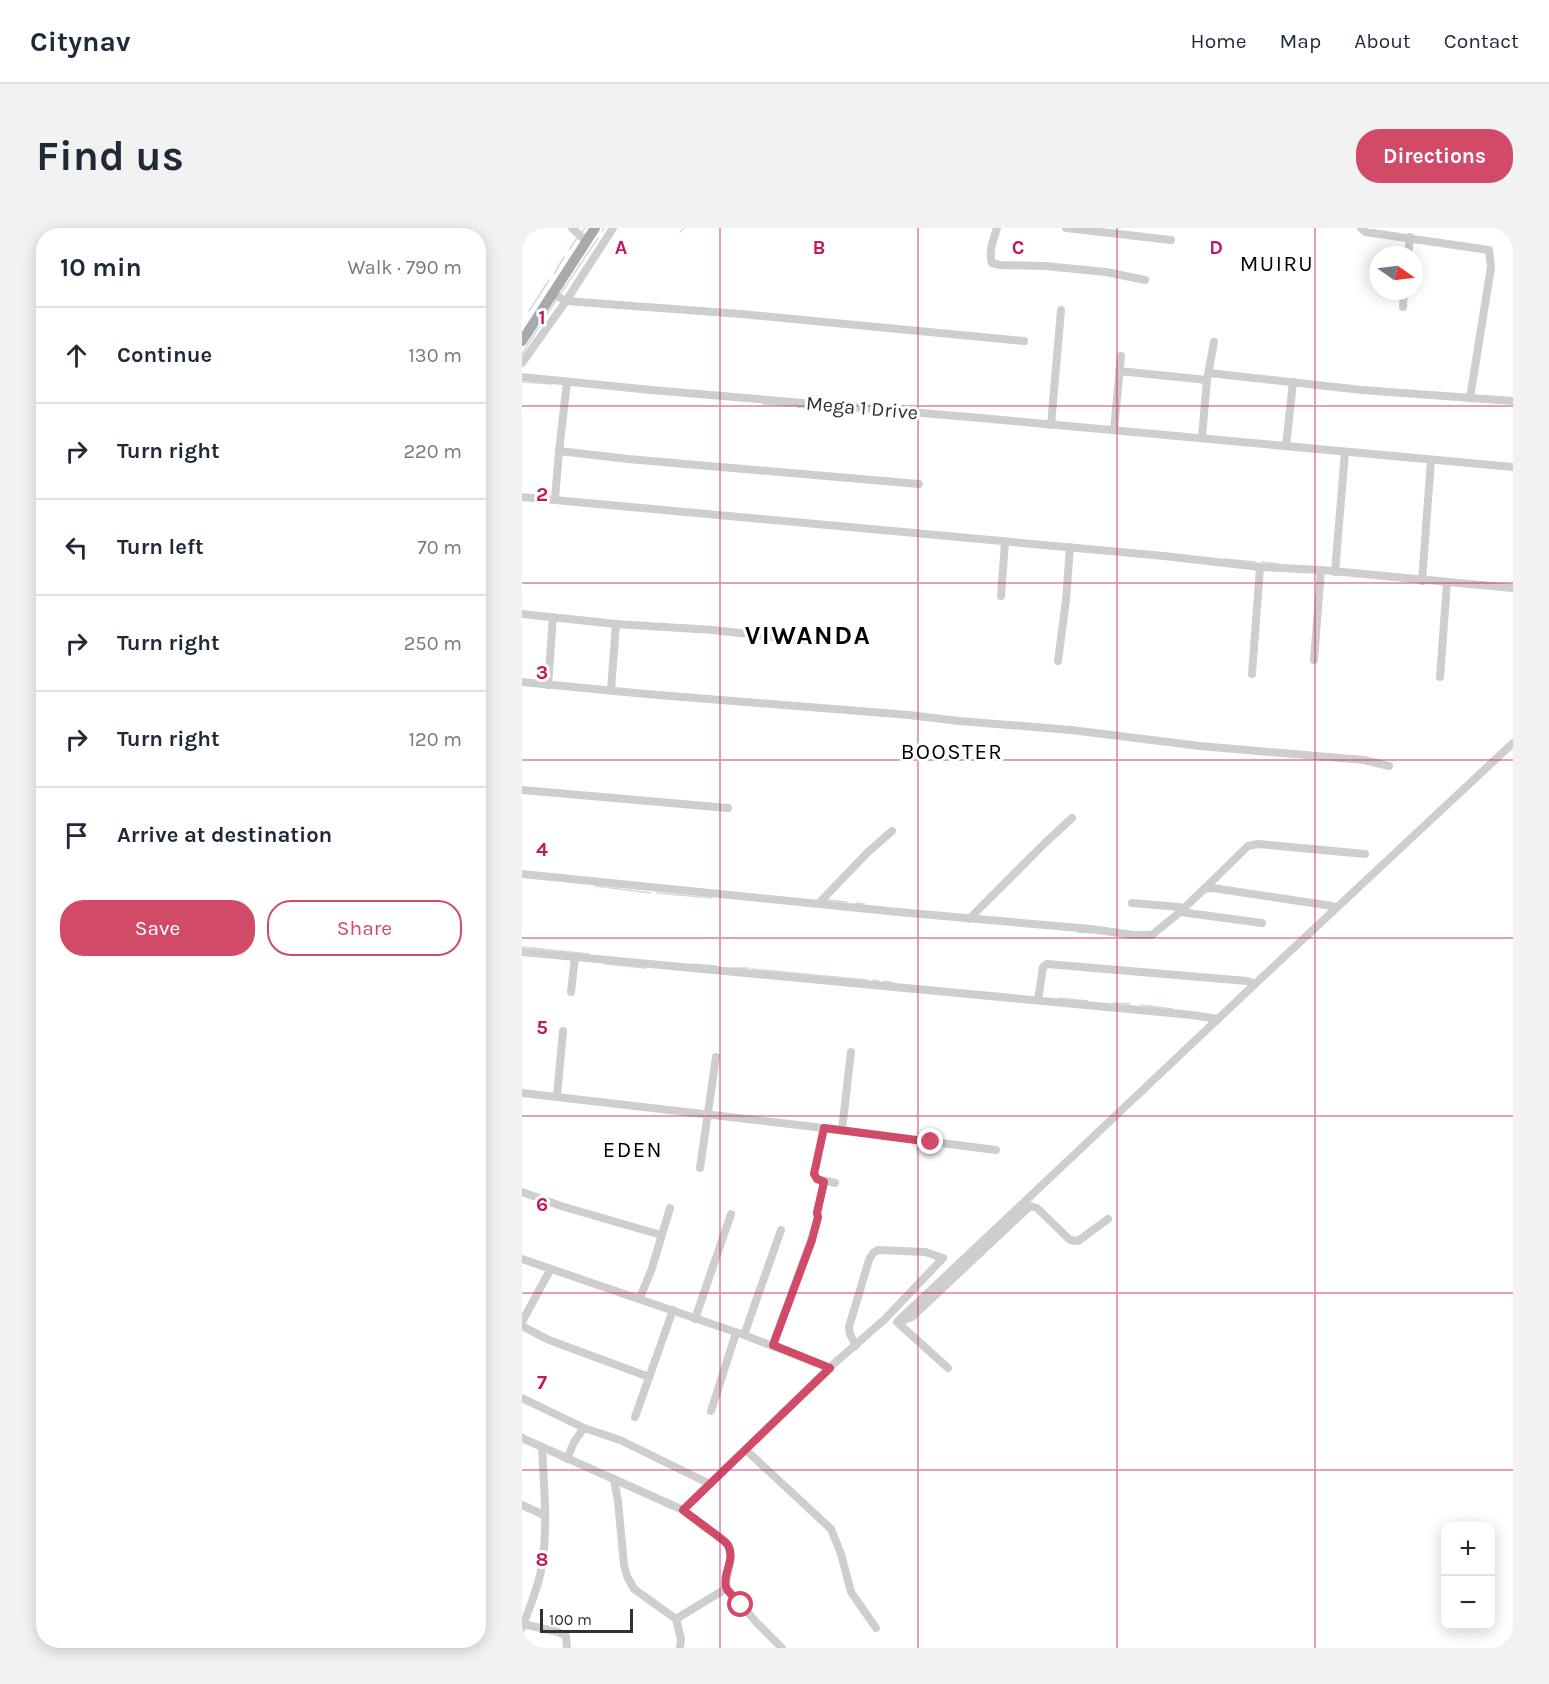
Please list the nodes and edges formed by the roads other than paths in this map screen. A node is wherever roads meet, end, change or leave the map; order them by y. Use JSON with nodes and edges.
{"nodes":[{"id":1,"x":572,"y":228,"type":"edge"},
{"id":2,"x":595,"y":228,"type":"edge"},
{"id":3,"x":613,"y":228,"type":"edge"},
{"id":4,"x":998,"y":228,"type":"edge"},
{"id":5,"x":1066,"y":228,"type":"edge"},
{"id":6,"x":1361,"y":228,"type":"edge"},
{"id":7,"x":1410,"y":237,"type":"junction"},
{"id":8,"x":1171,"y":240,"type":"dead end"},
{"id":9,"x":586,"y":241,"type":"junction"},
{"id":10,"x":1409,"y":246,"type":"edge"},
{"id":11,"x":1145,"y":280,"type":"dead end"},
{"id":12,"x":553,"y":294,"type":"junction"},
{"id":13,"x":1403,"y":300,"type":"edge"},
{"id":14,"x":566,"y":302,"type":"junction"},
{"id":15,"x":1403,"y":307,"type":"dead end"},
{"id":16,"x":1061,"y":310,"type":"dead end"},
{"id":17,"x":522,"y":341,"type":"edge"},
{"id":18,"x":1024,"y":341,"type":"dead end"},
{"id":19,"x":1214,"y":342,"type":"dead end"},
{"id":20,"x":1121,"y":356,"type":"dead end"},
{"id":21,"x":522,"y":363,"type":"edge"},
{"id":22,"x":1119,"y":371,"type":"junction"},
{"id":23,"x":1208,"y":376,"type":"junction"},
{"id":24,"x":522,"y":377,"type":"edge"},
{"id":25,"x":567,"y":382,"type":"junction"},
{"id":26,"x":1293,"y":382,"type":"junction"},
{"id":27,"x":1470,"y":398,"type":"junction"},
{"id":28,"x":1513,"y":401,"type":"edge"},
{"id":29,"x":1051,"y":425,"type":"junction"},
{"id":30,"x":1114,"y":430,"type":"junction"},
{"id":31,"x":1202,"y":438,"type":"junction"},
{"id":32,"x":1286,"y":446,"type":"junction"},
{"id":33,"x":559,"y":451,"type":"junction"},
{"id":34,"x":1345,"y":452,"type":"junction"},
{"id":35,"x":1431,"y":460,"type":"junction"},
{"id":36,"x":1513,"y":467,"type":"edge"},
{"id":37,"x":919,"y":484,"type":"dead end"},
{"id":38,"x":522,"y":496,"type":"edge"},
{"id":39,"x":555,"y":499,"type":"junction"},
{"id":40,"x":1005,"y":542,"type":"junction"},
{"id":41,"x":1070,"y":547,"type":"junction"},
{"id":42,"x":1260,"y":567,"type":"junction"},
{"id":43,"x":1321,"y":570,"type":"junction"},
{"id":44,"x":1335,"y":572,"type":"junction"},
{"id":45,"x":1422,"y":581,"type":"junction"},
{"id":46,"x":1447,"y":583,"type":"junction"},
{"id":47,"x":1513,"y":588,"type":"edge"},
{"id":48,"x":1001,"y":596,"type":"dead end"},
{"id":49,"x":522,"y":614,"type":"edge"},
{"id":50,"x":553,"y":617,"type":"junction"},
{"id":51,"x":616,"y":624,"type":"junction"},
{"id":52,"x":809,"y":640,"type":"dead end"},
{"id":53,"x":1314,"y":660,"type":"dead end"},
{"id":54,"x":1058,"y":661,"type":"dead end"},
{"id":55,"x":1252,"y":674,"type":"dead end"},
{"id":56,"x":1440,"y":677,"type":"dead end"},
{"id":57,"x":522,"y":682,"type":"edge"},
{"id":58,"x":548,"y":685,"type":"junction"},
{"id":59,"x":611,"y":690,"type":"junction"},
{"id":60,"x":1513,"y":743,"type":"edge"},
{"id":61,"x":1389,"y":766,"type":"dead end"},
{"id":62,"x":522,"y":790,"type":"edge"},
{"id":63,"x":728,"y":808,"type":"dead end"},
{"id":64,"x":1072,"y":818,"type":"dead end"},
{"id":65,"x":892,"y":831,"type":"dead end"},
{"id":66,"x":1365,"y":854,"type":"dead end"},
{"id":67,"x":522,"y":874,"type":"edge"},
{"id":68,"x":1204,"y":889,"type":"junction"},
{"id":69,"x":819,"y":903,"type":"junction"},
{"id":70,"x":1132,"y":903,"type":"dead end"},
{"id":71,"x":1332,"y":906,"type":"dead end"},
{"id":72,"x":1180,"y":912,"type":"junction"},
{"id":73,"x":969,"y":919,"type":"junction"},
{"id":74,"x":1262,"y":923,"type":"dead end"},
{"id":75,"x":522,"y":952,"type":"edge"},
{"id":76,"x":575,"y":957,"type":"junction"},
{"id":77,"x":1255,"y":984,"type":"junction"},
{"id":78,"x":571,"y":992,"type":"dead end"},
{"id":79,"x":1038,"y":1000,"type":"junction"},
{"id":80,"x":1218,"y":1019,"type":"junction"},
{"id":81,"x":562,"y":1031,"type":"dead end"},
{"id":82,"x":851,"y":1052,"type":"dead end"},
{"id":83,"x":716,"y":1057,"type":"dead end"},
{"id":84,"x":522,"y":1093,"type":"edge"},
{"id":85,"x":557,"y":1096,"type":"junction"},
{"id":86,"x":707,"y":1115,"type":"junction"},
{"id":87,"x":824,"y":1128,"type":"junction"},
{"id":88,"x":842,"y":1130,"type":"junction"},
{"id":89,"x":996,"y":1150,"type":"dead end"},
{"id":90,"x":700,"y":1168,"type":"dead end"},
{"id":91,"x":824,"y":1182,"type":"junction"},
{"id":92,"x":835,"y":1183,"type":"dead end"},
{"id":93,"x":522,"y":1192,"type":"edge"},
{"id":94,"x":670,"y":1208,"type":"dead end"},
{"id":95,"x":731,"y":1214,"type":"dead end"},
{"id":96,"x":1108,"y":1218,"type":"dead end"},
{"id":97,"x":781,"y":1230,"type":"dead end"},
{"id":98,"x":662,"y":1235,"type":"junction"},
{"id":99,"x":522,"y":1259,"type":"edge"},
{"id":100,"x":550,"y":1270,"type":"junction"},
{"id":101,"x":640,"y":1298,"type":"junction"},
{"id":102,"x":673,"y":1310,"type":"junction"},
{"id":103,"x":695,"y":1319,"type":"junction"},
{"id":104,"x":885,"y":1319,"type":"junction"},
{"id":105,"x":897,"y":1322,"type":"junction"},
{"id":106,"x":522,"y":1324,"type":"edge"},
{"id":107,"x":740,"y":1334,"type":"junction"},
{"id":108,"x":773,"y":1345,"type":"junction"},
{"id":109,"x":856,"y":1346,"type":"junction"},
{"id":110,"x":830,"y":1368,"type":"junction"},
{"id":111,"x":948,"y":1368,"type":"dead end"},
{"id":112,"x":649,"y":1377,"type":"junction"},
{"id":113,"x":522,"y":1398,"type":"edge"},
{"id":114,"x":711,"y":1411,"type":"dead end"},
{"id":115,"x":635,"y":1418,"type":"dead end"},
{"id":116,"x":584,"y":1428,"type":"junction"},
{"id":117,"x":522,"y":1438,"type":"edge"},
{"id":118,"x":542,"y":1447,"type":"junction"},
{"id":119,"x":746,"y":1450,"type":"junction"},
{"id":120,"x":567,"y":1459,"type":"junction"},
{"id":121,"x":614,"y":1480,"type":"junction"},
{"id":122,"x":710,"y":1484,"type":"junction"},
{"id":123,"x":522,"y":1505,"type":"edge"},
{"id":124,"x":683,"y":1510,"type":"junction"},
{"id":125,"x":544,"y":1515,"type":"junction"},
{"id":126,"x":727,"y":1588,"type":"junction"},
{"id":127,"x":676,"y":1619,"type":"junction"},
{"id":128,"x":523,"y":1626,"type":"edge"},
{"id":129,"x":876,"y":1628,"type":"dead end"},
{"id":130,"x":567,"y":1648,"type":"edge"},
{"id":131,"x":680,"y":1648,"type":"edge"},
{"id":132,"x":782,"y":1648,"type":"edge"}],
"edges":[{"from":1,"to":9,"type":"street"},
{"from":2,"to":9,"type":"main road"},
{"from":3,"to":14,"type":"street"},
{"from":4,"to":11,"type":"street"},
{"from":5,"to":8,"type":"street"},
{"from":6,"to":7,"type":"street"},
{"from":7,"to":10,"type":"street"},
{"from":7,"to":27,"type":"street"},
{"from":9,"to":12,"type":"main road"},
{"from":12,"to":14,"type":"street"},
{"from":12,"to":17,"type":"main road"},
{"from":13,"to":15,"type":"street"},
{"from":14,"to":18,"type":"street"},
{"from":14,"to":21,"type":"street"},
{"from":16,"to":29,"type":"street"},
{"from":19,"to":23,"type":"street"},
{"from":20,"to":22,"type":"street"},
{"from":22,"to":23,"type":"street"},
{"from":22,"to":30,"type":"street"},
{"from":23,"to":26,"type":"street"},
{"from":23,"to":31,"type":"street"},
{"from":24,"to":25,"type":"street","name":"Mega 1 Drive"},
{"from":25,"to":29,"type":"street","name":"Mega 1 Drive"},
{"from":25,"to":33,"type":"street"},
{"from":26,"to":27,"type":"street"},
{"from":26,"to":32,"type":"street"},
{"from":27,"to":28,"type":"street"},
{"from":29,"to":30,"type":"street","name":"Mega 1 Drive"},
{"from":30,"to":31,"type":"street","name":"Mega 1 Drive"},
{"from":31,"to":32,"type":"street","name":"Mega 1 Drive"},
{"from":32,"to":34,"type":"street","name":"Mega 1 Drive"},
{"from":33,"to":37,"type":"street"},
{"from":33,"to":39,"type":"street"},
{"from":34,"to":35,"type":"street","name":"Mega 1 Drive"},
{"from":34,"to":44,"type":"street"},
{"from":35,"to":36,"type":"street","name":"Mega 1 Drive"},
{"from":35,"to":45,"type":"street"},
{"from":38,"to":39,"type":"street"},
{"from":39,"to":40,"type":"street"},
{"from":40,"to":41,"type":"street"},
{"from":40,"to":48,"type":"street"},
{"from":41,"to":42,"type":"street"},
{"from":41,"to":54,"type":"street"},
{"from":42,"to":43,"type":"street"},
{"from":42,"to":55,"type":"street"},
{"from":43,"to":44,"type":"street"},
{"from":43,"to":53,"type":"street"},
{"from":44,"to":45,"type":"street"},
{"from":45,"to":46,"type":"street"},
{"from":46,"to":47,"type":"street"},
{"from":46,"to":56,"type":"street"},
{"from":49,"to":50,"type":"street"},
{"from":50,"to":51,"type":"street"},
{"from":50,"to":58,"type":"street"},
{"from":51,"to":52,"type":"street"},
{"from":51,"to":59,"type":"street"},
{"from":57,"to":58,"type":"street"},
{"from":58,"to":59,"type":"street"},
{"from":59,"to":61,"type":"street"},
{"from":60,"to":77,"type":"street"},
{"from":62,"to":63,"type":"street"},
{"from":64,"to":73,"type":"street"},
{"from":65,"to":69,"type":"street"},
{"from":66,"to":68,"type":"street"},
{"from":67,"to":69,"type":"street"},
{"from":68,"to":71,"type":"street"},
{"from":68,"to":72,"type":"street"},
{"from":69,"to":73,"type":"street"},
{"from":70,"to":72,"type":"street"},
{"from":72,"to":73,"type":"street"},
{"from":72,"to":74,"type":"street"},
{"from":75,"to":76,"type":"street"},
{"from":76,"to":78,"type":"street"},
{"from":76,"to":79,"type":"street"},
{"from":77,"to":79,"type":"street"},
{"from":77,"to":80,"type":"street"},
{"from":79,"to":80,"type":"street"},
{"from":80,"to":105,"type":"street"},
{"from":81,"to":85,"type":"street"},
{"from":82,"to":88,"type":"street"},
{"from":83,"to":86,"type":"street"},
{"from":84,"to":85,"type":"street"},
{"from":85,"to":86,"type":"street"},
{"from":86,"to":87,"type":"street"},
{"from":86,"to":90,"type":"street"},
{"from":87,"to":88,"type":"street"},
{"from":87,"to":91,"type":"street"},
{"from":88,"to":89,"type":"street"},
{"from":91,"to":92,"type":"street"},
{"from":91,"to":108,"type":"street"},
{"from":93,"to":98,"type":"street"},
{"from":94,"to":98,"type":"street"},
{"from":95,"to":103,"type":"street"},
{"from":96,"to":105,"type":"street"},
{"from":97,"to":107,"type":"street"},
{"from":98,"to":101,"type":"street"},
{"from":99,"to":100,"type":"street"},
{"from":100,"to":101,"type":"street"},
{"from":100,"to":106,"type":"street"},
{"from":101,"to":102,"type":"street"},
{"from":102,"to":103,"type":"street"},
{"from":102,"to":112,"type":"street"},
{"from":103,"to":107,"type":"street"},
{"from":104,"to":105,"type":"street"},
{"from":104,"to":109,"type":"street"},
{"from":104,"to":109,"type":"street"},
{"from":105,"to":111,"type":"street"},
{"from":106,"to":112,"type":"street"},
{"from":107,"to":108,"type":"street"},
{"from":107,"to":114,"type":"street"},
{"from":108,"to":110,"type":"street"},
{"from":109,"to":110,"type":"street"},
{"from":110,"to":119,"type":"street"},
{"from":112,"to":115,"type":"street"},
{"from":113,"to":116,"type":"street"},
{"from":116,"to":120,"type":"street"},
{"from":116,"to":122,"type":"street"},
{"from":117,"to":118,"type":"street"},
{"from":118,"to":120,"type":"street"},
{"from":118,"to":125,"type":"street"},
{"from":119,"to":122,"type":"street"},
{"from":119,"to":129,"type":"street"},
{"from":120,"to":121,"type":"street"},
{"from":121,"to":124,"type":"street"},
{"from":121,"to":127,"type":"street"},
{"from":122,"to":124,"type":"street"},
{"from":123,"to":125,"type":"street"},
{"from":124,"to":126,"type":"street"},
{"from":125,"to":128,"type":"street"},
{"from":126,"to":127,"type":"street"},
{"from":126,"to":132,"type":"street"},
{"from":127,"to":131,"type":"street"},
{"from":128,"to":130,"type":"street"}]}
